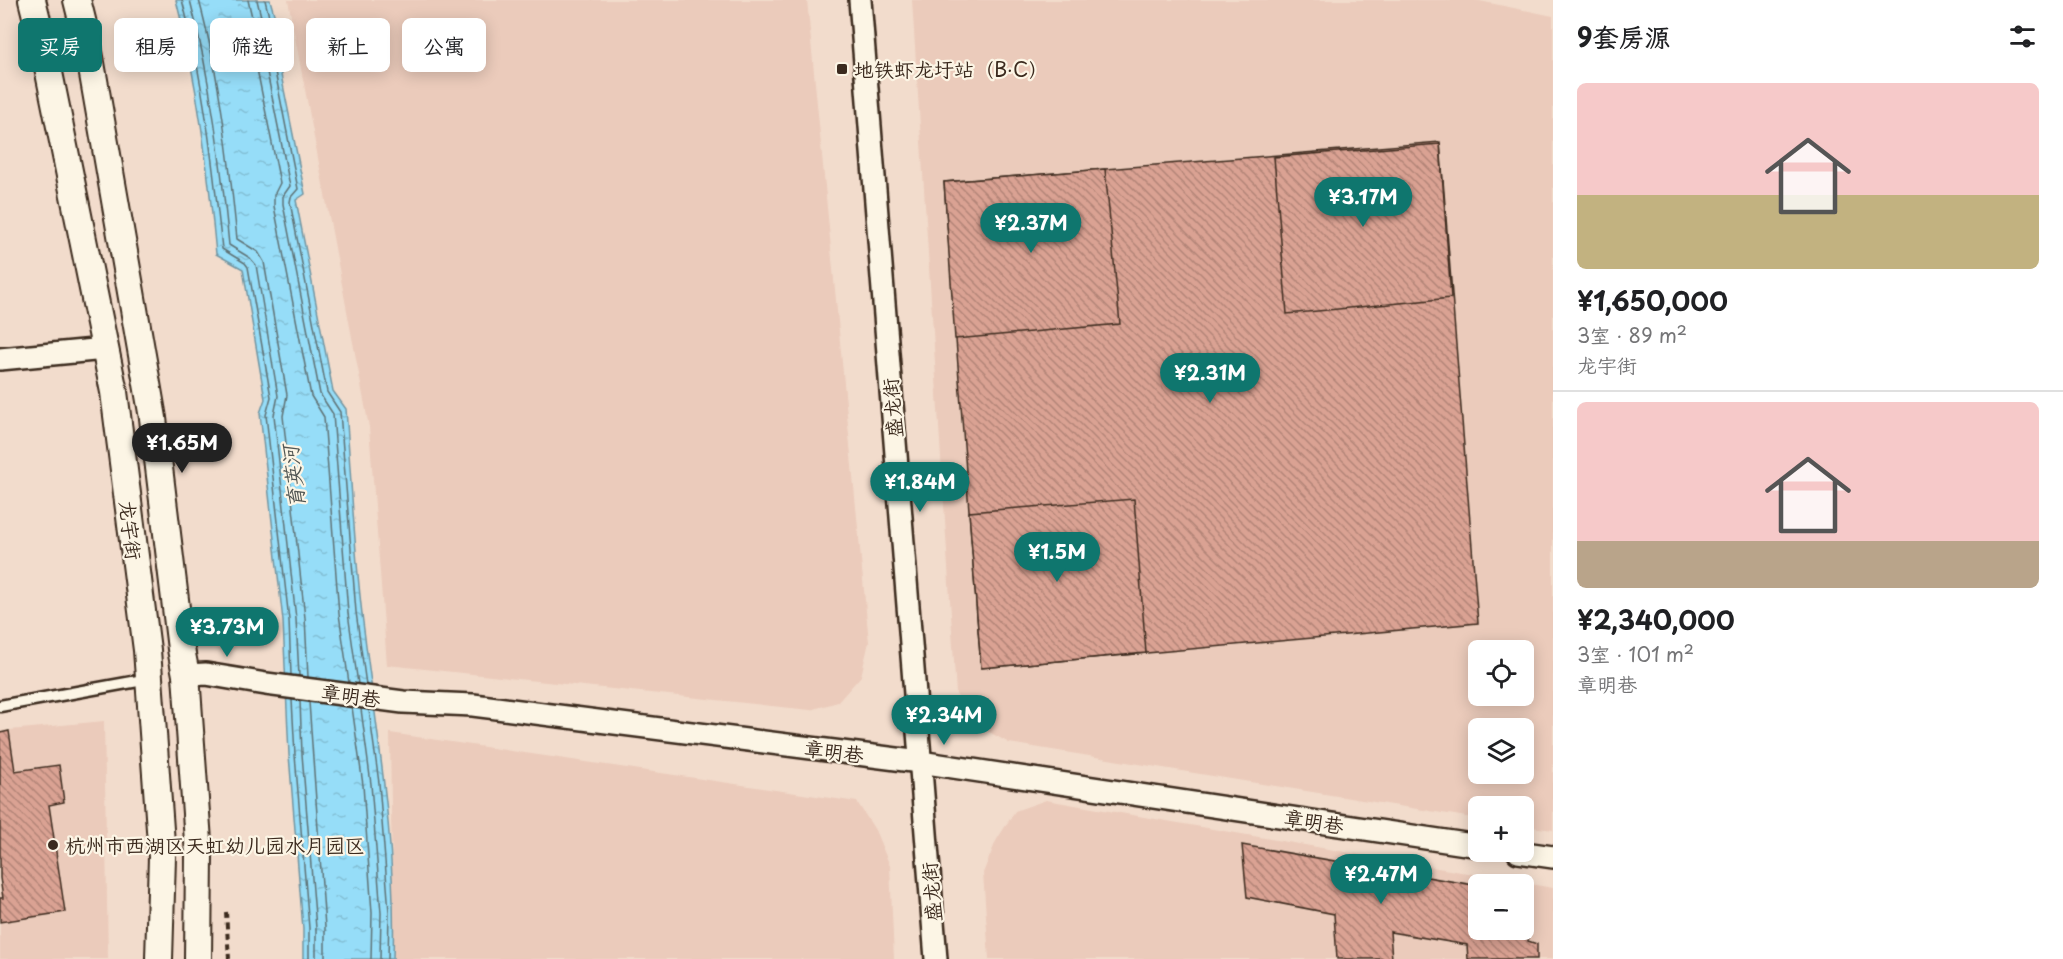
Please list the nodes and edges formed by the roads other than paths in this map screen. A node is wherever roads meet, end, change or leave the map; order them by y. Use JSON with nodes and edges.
{"nodes":[{"id":1,"x":32,"y":0,"type":"edge"},
{"id":2,"x":76,"y":0,"type":"edge"},
{"id":3,"x":860,"y":0,"type":"edge"},
{"id":4,"x":105,"y":350,"type":"junction"},
{"id":5,"x":0,"y":359,"type":"edge"},
{"id":6,"x":186,"y":675,"type":"junction"},
{"id":7,"x":149,"y":679,"type":"junction"},
{"id":8,"x":0,"y":706,"type":"edge"},
{"id":9,"x":920,"y":762,"type":"junction"},
{"id":10,"x":1468,"y":844,"type":"edge"},
{"id":11,"x":1534,"y":854,"type":"edge"},
{"id":12,"x":1553,"y":857,"type":"edge"},
{"id":13,"x":159,"y":959,"type":"edge"},
{"id":14,"x":198,"y":959,"type":"edge"},
{"id":15,"x":936,"y":959,"type":"edge"}],
"edges":[{"from":1,"to":4,"type":"street","name":"龙宇街"},
{"from":2,"to":6,"type":"street","name":"龙宇街"},
{"from":3,"to":9,"type":"street","name":"盛龙街"},
{"from":4,"to":5,"type":"street"},
{"from":4,"to":7,"type":"street","name":"龙宇街"},
{"from":6,"to":9,"type":"street","name":"章明巷"},
{"from":6,"to":14,"type":"street","name":"龙宇街"},
{"from":7,"to":8,"type":"lane"},
{"from":7,"to":13,"type":"street","name":"龙宇街"},
{"from":9,"to":10,"type":"street","name":"章明巷"},
{"from":9,"to":15,"type":"street","name":"盛龙街"},
{"from":11,"to":12,"type":"street"}]}
